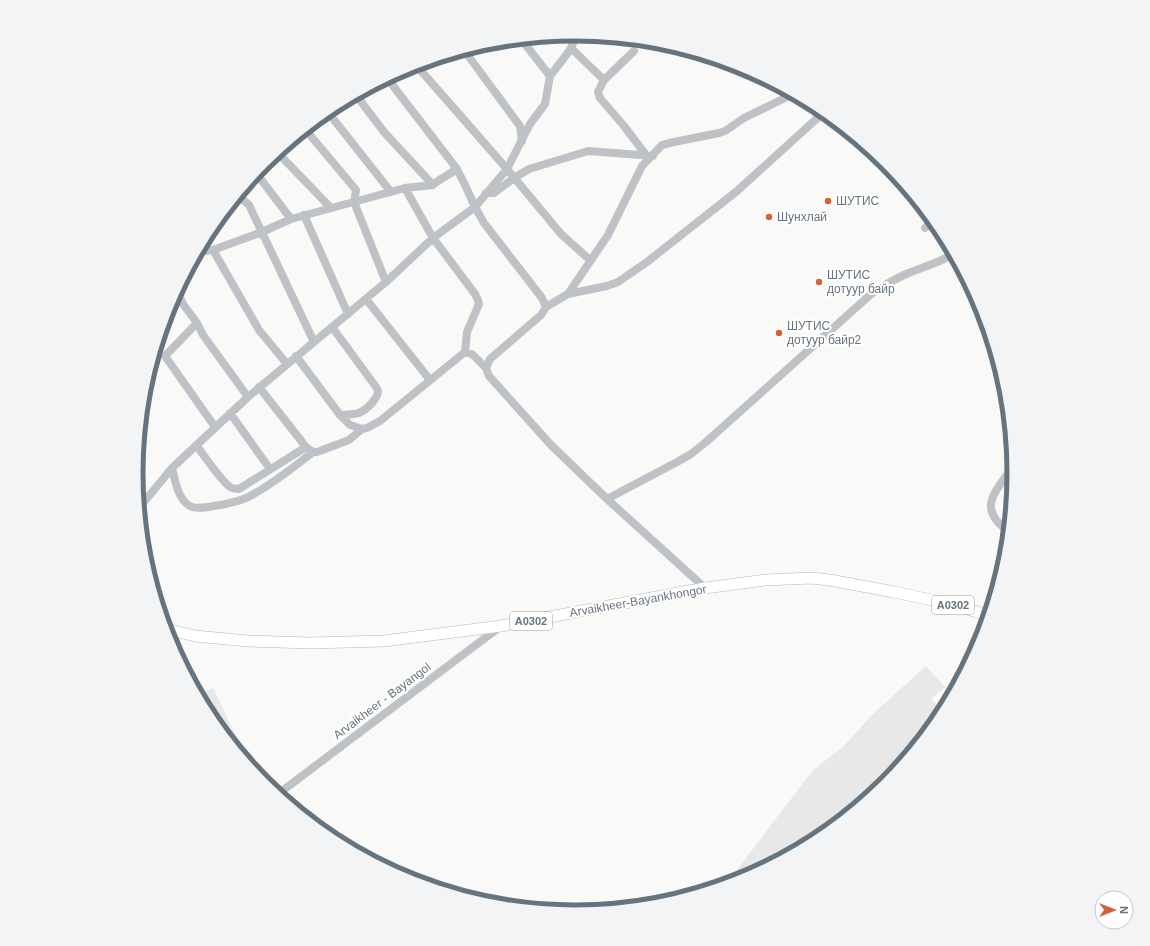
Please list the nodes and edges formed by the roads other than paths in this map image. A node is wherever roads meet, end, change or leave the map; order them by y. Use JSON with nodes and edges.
{"nodes":[{"id":1,"x":574,"y":41,"type":"edge"},
{"id":2,"x":525,"y":44,"type":"edge"},
{"id":3,"x":571,"y":48,"type":"junction"},
{"id":4,"x":634,"y":51,"type":"dead end"},
{"id":5,"x":468,"y":55,"type":"edge"},
{"id":6,"x":420,"y":70,"type":"edge"},
{"id":7,"x":550,"y":76,"type":"junction"},
{"id":8,"x":604,"y":80,"type":"junction"},
{"id":9,"x":391,"y":83,"type":"edge"},
{"id":10,"x":787,"y":97,"type":"edge"},
{"id":11,"x":359,"y":99,"type":"edge"},
{"id":12,"x":331,"y":117,"type":"edge"},
{"id":13,"x":819,"y":117,"type":"edge"},
{"id":14,"x":308,"y":133,"type":"edge"},
{"id":15,"x":522,"y":140,"type":"junction"},
{"id":16,"x":649,"y":156,"type":"junction"},
{"id":17,"x":281,"y":157,"type":"edge"},
{"id":18,"x":457,"y":169,"type":"junction"},
{"id":19,"x":507,"y":169,"type":"junction"},
{"id":20,"x":260,"y":178,"type":"edge"},
{"id":21,"x":514,"y":178,"type":"junction"},
{"id":22,"x":433,"y":185,"type":"junction"},
{"id":23,"x":406,"y":188,"type":"junction"},
{"id":24,"x":391,"y":192,"type":"junction"},
{"id":25,"x":486,"y":194,"type":"junction"},
{"id":26,"x":242,"y":198,"type":"edge"},
{"id":27,"x":354,"y":202,"type":"junction"},
{"id":28,"x":475,"y":207,"type":"junction"},
{"id":29,"x":331,"y":208,"type":"junction"},
{"id":30,"x":304,"y":215,"type":"junction"},
{"id":31,"x":291,"y":219,"type":"junction"},
{"id":32,"x":928,"y":224,"type":"edge"},
{"id":33,"x":924,"y":228,"type":"dead end"},
{"id":34,"x":262,"y":232,"type":"junction"},
{"id":35,"x":433,"y":238,"type":"junction"},
{"id":36,"x":213,"y":250,"type":"junction"},
{"id":37,"x":205,"y":251,"type":"edge"},
{"id":38,"x":948,"y":256,"type":"edge"},
{"id":39,"x":590,"y":260,"type":"junction"},
{"id":40,"x":386,"y":282,"type":"junction"},
{"id":41,"x":568,"y":294,"type":"junction"},
{"id":42,"x":180,"y":298,"type":"edge"},
{"id":43,"x":366,"y":299,"type":"junction"},
{"id":44,"x":546,"y":307,"type":"junction"},
{"id":45,"x":348,"y":314,"type":"junction"},
{"id":46,"x":197,"y":323,"type":"junction"},
{"id":47,"x":332,"y":327,"type":"junction"},
{"id":48,"x":314,"y":342,"type":"junction"},
{"id":49,"x":465,"y":352,"type":"junction"},
{"id":50,"x":296,"y":356,"type":"junction"},
{"id":51,"x":287,"y":364,"type":"junction"},
{"id":52,"x":486,"y":368,"type":"junction"},
{"id":53,"x":430,"y":380,"type":"junction"},
{"id":54,"x":260,"y":387,"type":"junction"},
{"id":55,"x":248,"y":397,"type":"junction"},
{"id":56,"x":230,"y":414,"type":"junction"},
{"id":57,"x":340,"y":415,"type":"junction"},
{"id":58,"x":215,"y":427,"type":"junction"},
{"id":59,"x":362,"y":429,"type":"junction"},
{"id":60,"x":196,"y":445,"type":"junction"},
{"id":61,"x":306,"y":447,"type":"junction"},
{"id":62,"x":314,"y":452,"type":"junction"},
{"id":63,"x":172,"y":468,"type":"junction"},
{"id":64,"x":270,"y":469,"type":"junction"},
{"id":65,"x":1007,"y":475,"type":"edge"},
{"id":66,"x":607,"y":499,"type":"junction"},
{"id":67,"x":144,"y":502,"type":"edge"},
{"id":68,"x":1003,"y":527,"type":"edge"},
{"id":69,"x":705,"y":588,"type":"junction"},
{"id":70,"x":983,"y":614,"type":"edge"},
{"id":71,"x":501,"y":626,"type":"junction"},
{"id":72,"x":173,"y":631,"type":"edge"},
{"id":73,"x":283,"y":791,"type":"edge"}],
"edges":[{"from":1,"to":3,"type":"street"},
{"from":2,"to":7,"type":"street"},
{"from":3,"to":7,"type":"street"},
{"from":3,"to":8,"type":"street"},
{"from":4,"to":8,"type":"street"},
{"from":5,"to":15,"type":"street"},
{"from":6,"to":19,"type":"street"},
{"from":7,"to":15,"type":"street"},
{"from":8,"to":16,"type":"street"},
{"from":9,"to":18,"type":"street"},
{"from":10,"to":16,"type":"street"},
{"from":11,"to":22,"type":"street"},
{"from":12,"to":24,"type":"street"},
{"from":13,"to":41,"type":"street"},
{"from":14,"to":27,"type":"street"},
{"from":15,"to":19,"type":"street"},
{"from":16,"to":21,"type":"street"},
{"from":16,"to":39,"type":"street"},
{"from":17,"to":29,"type":"street"},
{"from":18,"to":22,"type":"street"},
{"from":18,"to":28,"type":"street"},
{"from":19,"to":21,"type":"street"},
{"from":19,"to":25,"type":"street"},
{"from":20,"to":31,"type":"street"},
{"from":21,"to":25,"type":"street"},
{"from":21,"to":39,"type":"street"},
{"from":22,"to":23,"type":"street"},
{"from":23,"to":24,"type":"street"},
{"from":23,"to":35,"type":"street"},
{"from":24,"to":27,"type":"street"},
{"from":25,"to":28,"type":"street"},
{"from":26,"to":34,"type":"street"},
{"from":27,"to":29,"type":"street"},
{"from":27,"to":40,"type":"street"},
{"from":28,"to":35,"type":"street"},
{"from":28,"to":44,"type":"street"},
{"from":29,"to":30,"type":"street"},
{"from":30,"to":31,"type":"street"},
{"from":30,"to":45,"type":"street"},
{"from":31,"to":34,"type":"street"},
{"from":32,"to":33,"type":"street"},
{"from":34,"to":36,"type":"street"},
{"from":34,"to":48,"type":"street"},
{"from":35,"to":40,"type":"street"},
{"from":35,"to":49,"type":"street"},
{"from":36,"to":37,"type":"street"},
{"from":36,"to":51,"type":"street"},
{"from":38,"to":66,"type":"street"},
{"from":39,"to":41,"type":"street"},
{"from":40,"to":43,"type":"street"},
{"from":41,"to":44,"type":"street"},
{"from":42,"to":46,"type":"street"},
{"from":43,"to":45,"type":"street"},
{"from":43,"to":53,"type":"street"},
{"from":44,"to":52,"type":"street"},
{"from":45,"to":47,"type":"street"},
{"from":46,"to":55,"type":"street"},
{"from":46,"to":58,"type":"street"},
{"from":47,"to":48,"type":"street"},
{"from":47,"to":57,"type":"street"},
{"from":48,"to":50,"type":"street"},
{"from":49,"to":52,"type":"street"},
{"from":49,"to":53,"type":"street"},
{"from":50,"to":51,"type":"street"},
{"from":50,"to":57,"type":"street"},
{"from":51,"to":54,"type":"street"},
{"from":52,"to":66,"type":"street"},
{"from":53,"to":59,"type":"street"},
{"from":54,"to":55,"type":"street"},
{"from":54,"to":61,"type":"street"},
{"from":55,"to":56,"type":"street"},
{"from":56,"to":58,"type":"street"},
{"from":56,"to":64,"type":"street"},
{"from":57,"to":59,"type":"street"},
{"from":58,"to":60,"type":"street"},
{"from":59,"to":62,"type":"street"},
{"from":60,"to":63,"type":"street"},
{"from":60,"to":64,"type":"street"},
{"from":61,"to":62,"type":"street"},
{"from":61,"to":64,"type":"street"},
{"from":62,"to":63,"type":"street"},
{"from":63,"to":67,"type":"street"},
{"from":65,"to":68,"type":"street"},
{"from":66,"to":69,"type":"street"},
{"from":69,"to":70,"type":"highway","name":"Arvaikheer-Bayankhongor","number":"A0302"},
{"from":69,"to":71,"type":"highway","name":"Arvaikheer-Bayankhongor","number":"A0302"},
{"from":71,"to":72,"type":"highway","name":"Arvaikheer-Bayankhongor","number":"A0302"},
{"from":71,"to":73,"type":"street","name":"Arvaikheer - Bayangol"}]}
